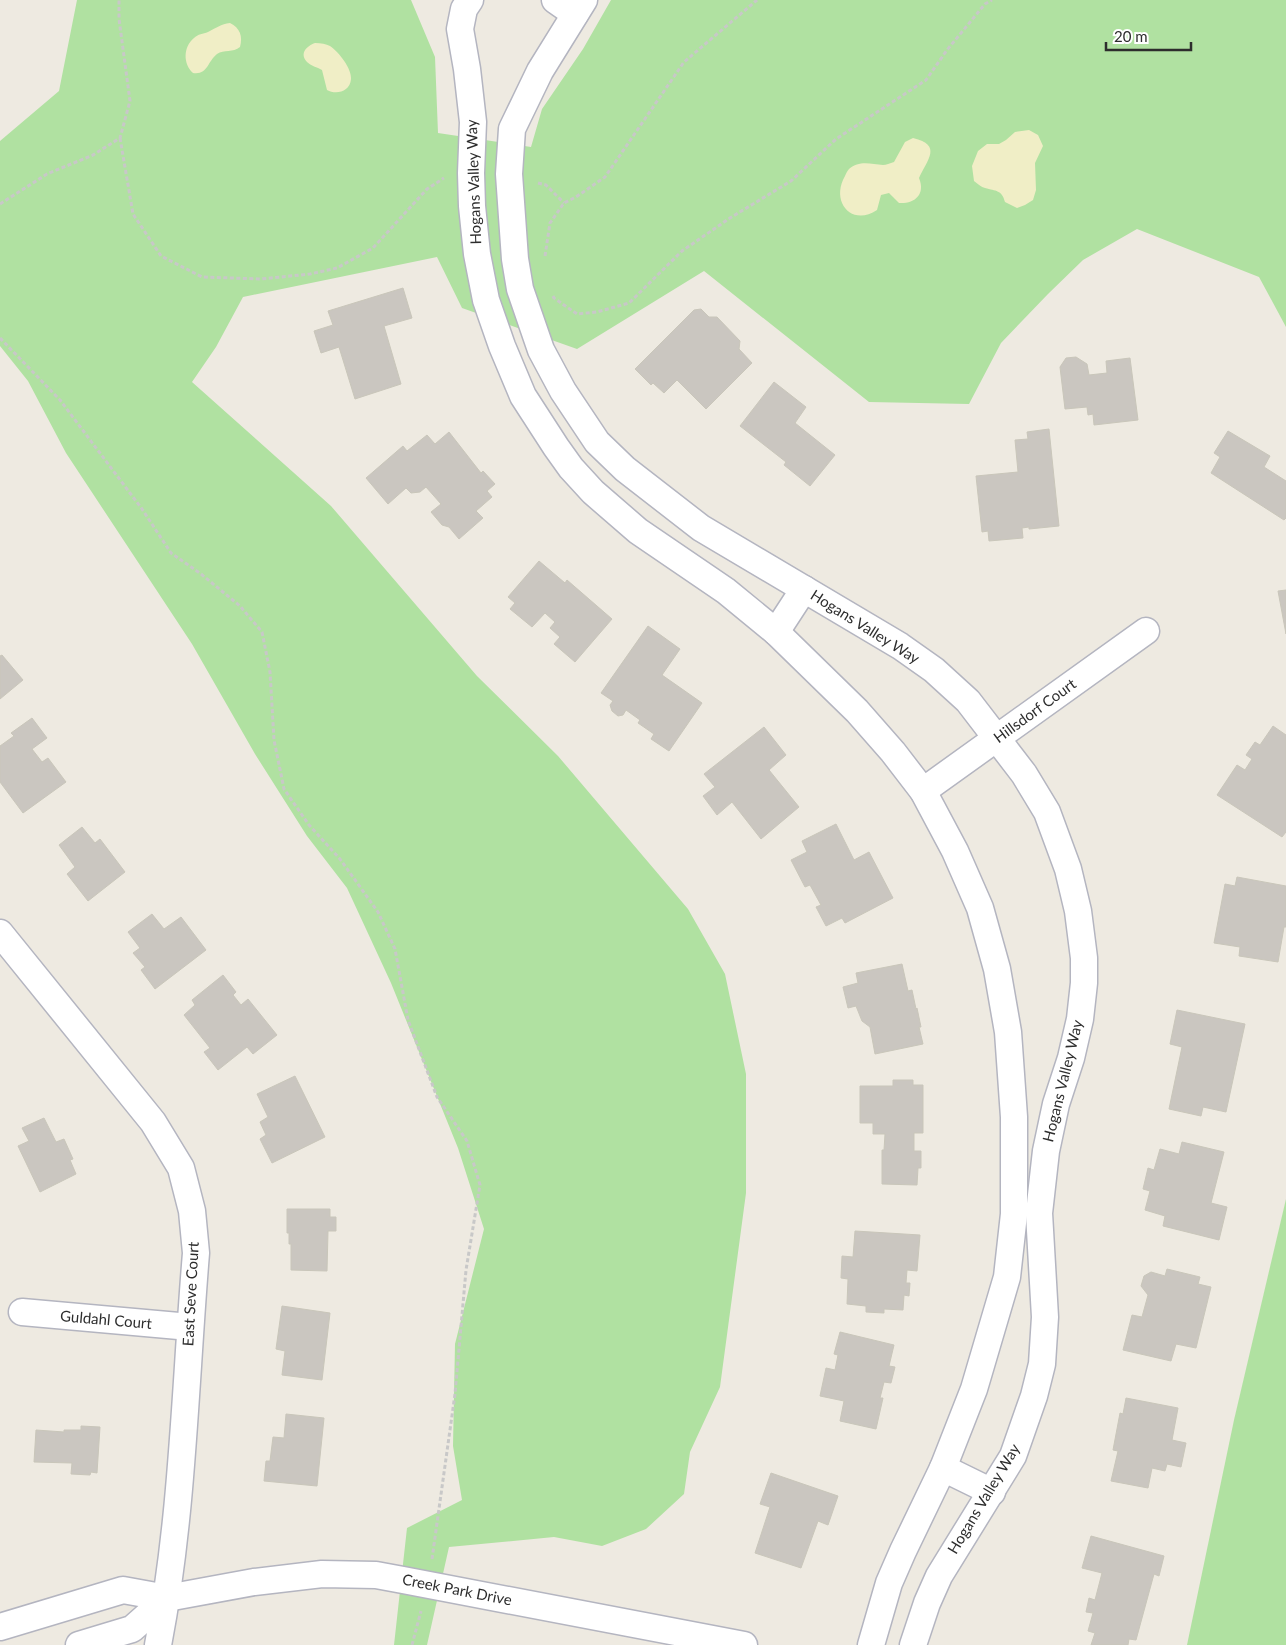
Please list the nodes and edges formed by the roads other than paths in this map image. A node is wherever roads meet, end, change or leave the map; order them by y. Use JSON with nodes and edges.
{"nodes":[{"id":1,"x":470,"y":0,"type":"edge"},
{"id":2,"x":571,"y":5,"type":"edge"},
{"id":3,"x":473,"y":122,"type":"junction"},
{"id":4,"x":512,"y":129,"type":"junction"},
{"id":5,"x":520,"y":289,"type":"junction"},
{"id":6,"x":486,"y":300,"type":"junction"},
{"id":7,"x":597,"y":442,"type":"junction"},
{"id":8,"x":571,"y":468,"type":"junction"},
{"id":9,"x":804,"y":589,"type":"junction"},
{"id":10,"x":1146,"y":631,"type":"dead end"},
{"id":11,"x":776,"y":632,"type":"junction"},
{"id":12,"x":996,"y":738,"type":"junction"},
{"id":13,"x":923,"y":791,"type":"junction"},
{"id":14,"x":0,"y":933,"type":"edge"},
{"id":15,"x":1039,"y":1213,"type":"junction"},
{"id":16,"x":1014,"y":1214,"type":"junction"},
{"id":17,"x":22,"y":1312,"type":"dead end"},
{"id":18,"x":190,"y":1327,"type":"junction"},
{"id":19,"x":943,"y":1468,"type":"junction"},
{"id":20,"x":992,"y":1492,"type":"junction"},
{"id":21,"x":167,"y":1598,"type":"junction"},
{"id":22,"x":0,"y":1627,"type":"edge"},
{"id":23,"x":79,"y":1645,"type":"edge"},
{"id":24,"x":158,"y":1645,"type":"edge"},
{"id":25,"x":744,"y":1645,"type":"edge"},
{"id":26,"x":871,"y":1645,"type":"edge"},
{"id":27,"x":913,"y":1645,"type":"edge"}],
"edges":[{"from":1,"to":3,"type":"street","name":"Hogans Valley Way"},
{"from":2,"to":4,"type":"street","name":"Hogans Valley Way"},
{"from":3,"to":4,"type":"street"},
{"from":3,"to":6,"type":"street","name":"Hogans Valley Way"},
{"from":4,"to":5,"type":"street","name":"Hogans Valley Way"},
{"from":5,"to":6,"type":"street"},
{"from":5,"to":7,"type":"street","name":"Hogans Valley Way"},
{"from":6,"to":8,"type":"street","name":"Hogans Valley Way"},
{"from":7,"to":8,"type":"street"},
{"from":7,"to":9,"type":"street","name":"Hogans Valley Way"},
{"from":8,"to":11,"type":"street","name":"Hogans Valley Way"},
{"from":9,"to":11,"type":"street"},
{"from":9,"to":12,"type":"street","name":"Hogans Valley Way"},
{"from":10,"to":12,"type":"street","name":"Hillsdorf Court"},
{"from":11,"to":13,"type":"street","name":"Hogans Valley Way"},
{"from":12,"to":13,"type":"street","name":"Hillsdorf Court"},
{"from":12,"to":15,"type":"street","name":"Hogans Valley Way"},
{"from":13,"to":16,"type":"street","name":"Hogans Valley Way"},
{"from":14,"to":18,"type":"street","name":"East Seve Court"},
{"from":15,"to":16,"type":"street"},
{"from":15,"to":20,"type":"street","name":"Hogans Valley Way"},
{"from":16,"to":19,"type":"street","name":"Hogans Valley Way"},
{"from":17,"to":18,"type":"street","name":"Guldahl Court"},
{"from":18,"to":21,"type":"street","name":"East Seve Court"},
{"from":19,"to":20,"type":"street"},
{"from":19,"to":26,"type":"street","name":"Hogans Valley Way"},
{"from":20,"to":27,"type":"street","name":"Hogans Valley Way"},
{"from":21,"to":22,"type":"street","name":"Creek Park Drive"},
{"from":21,"to":23,"type":"street"},
{"from":21,"to":24,"type":"street","name":"East Seve Court"},
{"from":21,"to":25,"type":"street","name":"Creek Park Drive"}]}
